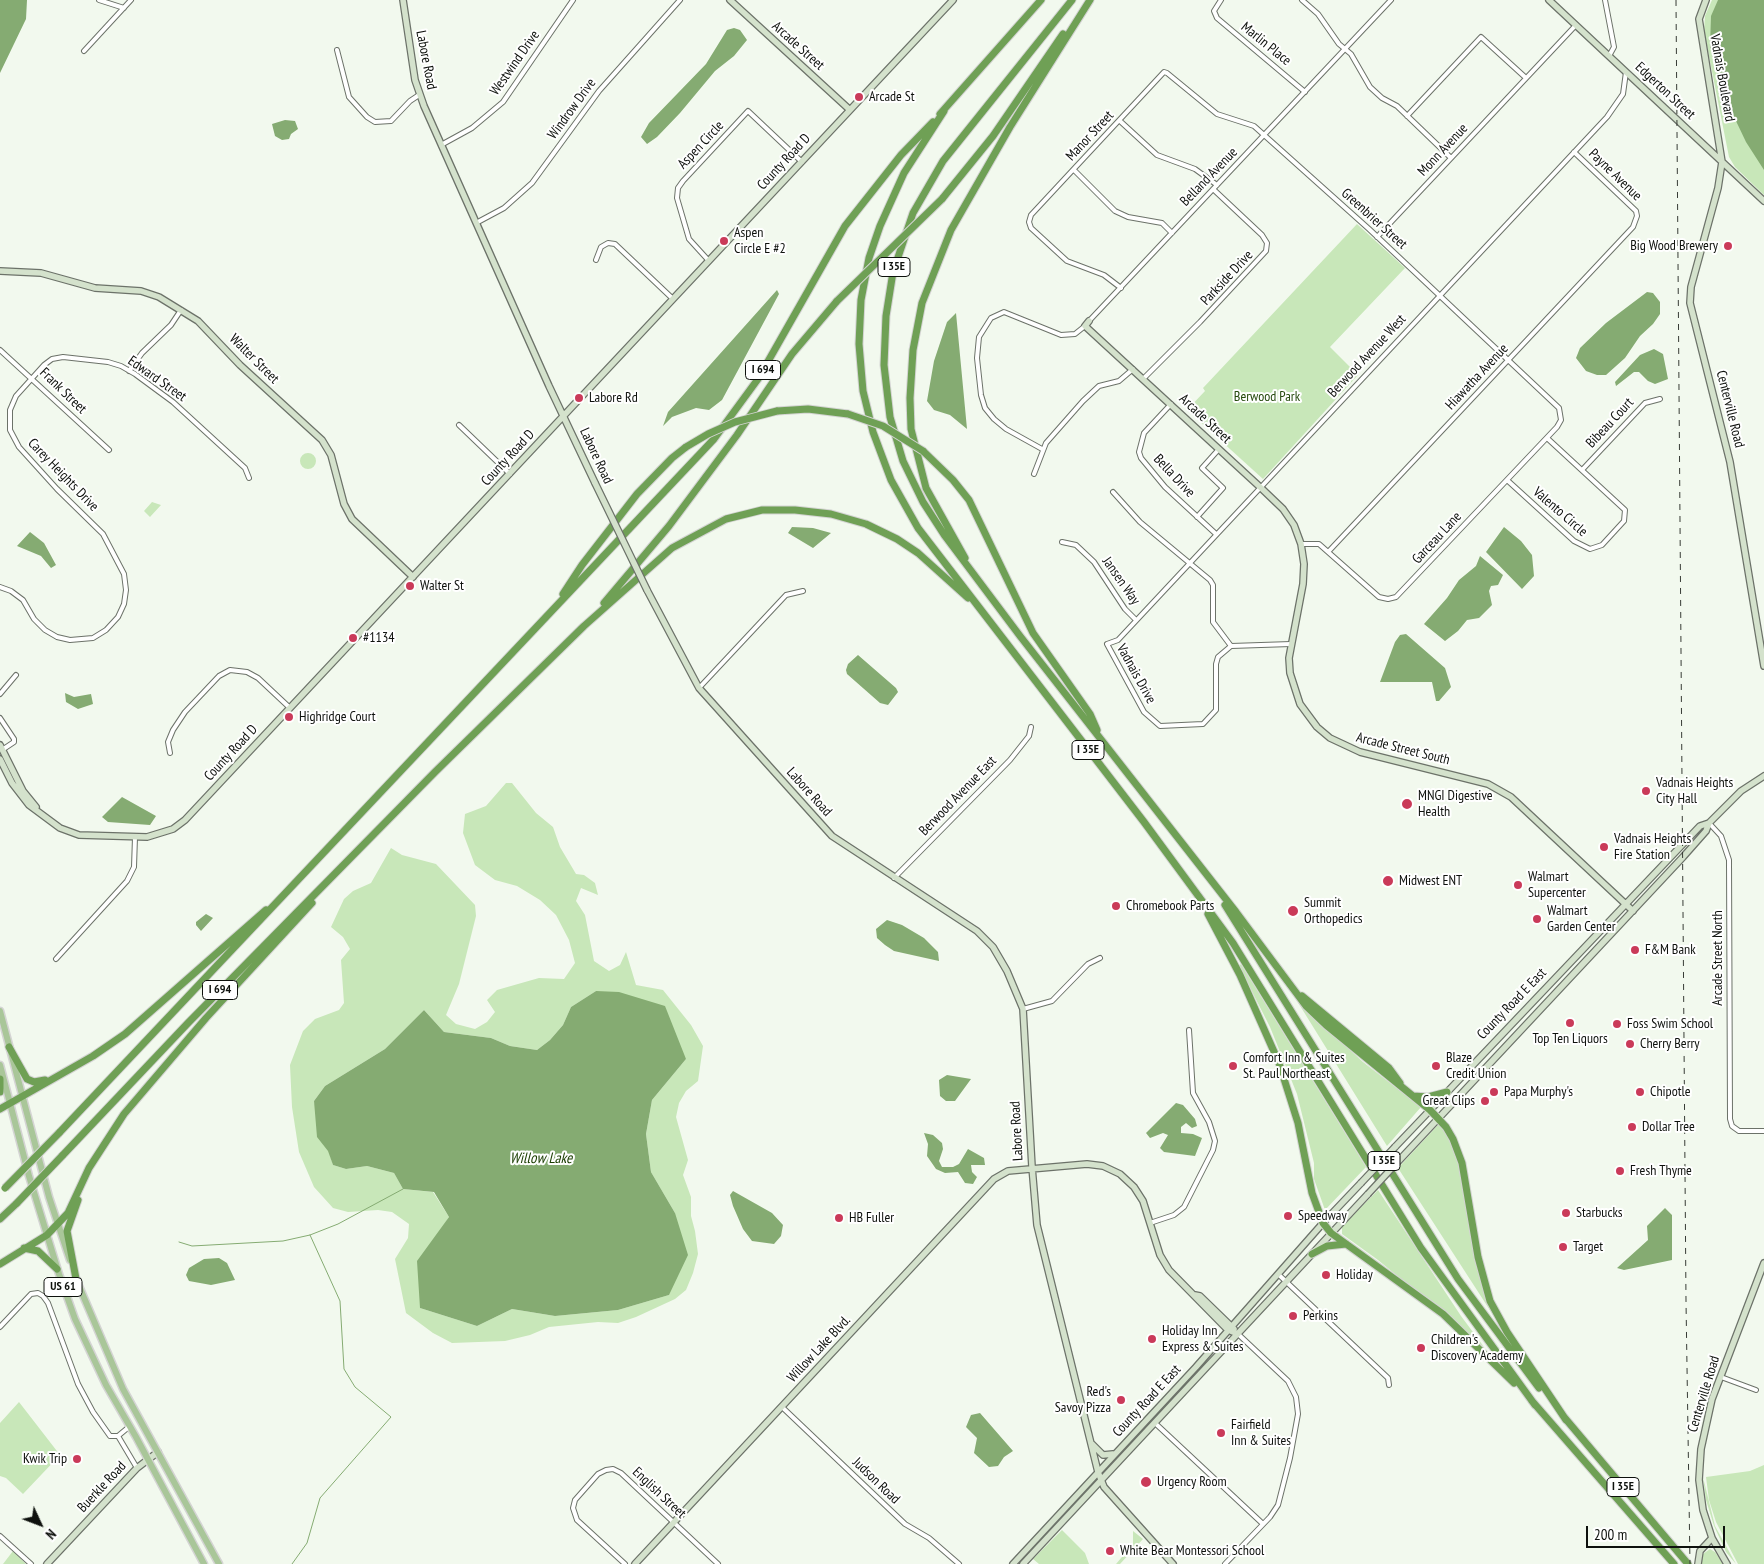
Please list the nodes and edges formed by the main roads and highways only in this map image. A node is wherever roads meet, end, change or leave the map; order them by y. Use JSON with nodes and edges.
{"nodes":[{"id":1,"x":1041,"y":0,"type":"edge"},
{"id":2,"x":1072,"y":0,"type":"edge"},
{"id":3,"x":1089,"y":0,"type":"edge"},
{"id":4,"x":944,"y":111,"type":"junction"},
{"id":5,"x":969,"y":568,"type":"junction"},
{"id":6,"x":554,"y":609,"type":"junction"},
{"id":7,"x":981,"y":610,"type":"junction"},
{"id":8,"x":584,"y":626,"type":"junction"},
{"id":9,"x":1101,"y":739,"type":"junction"},
{"id":10,"x":382,"y":827,"type":"junction"},
{"id":11,"x":1197,"y":862,"type":"junction"},
{"id":12,"x":1194,"y":890,"type":"junction"},
{"id":13,"x":280,"y":900,"type":"junction"},
{"id":14,"x":0,"y":1011,"type":"edge"},
{"id":15,"x":9,"y":1047,"type":"junction"},
{"id":16,"x":0,"y":1065,"type":"edge"},
{"id":17,"x":66,"y":1071,"type":"junction"},
{"id":18,"x":0,"y":1079,"type":"edge"},
{"id":19,"x":0,"y":1092,"type":"edge"},
{"id":20,"x":1447,"y":1092,"type":"road end"},
{"id":21,"x":21,"y":1095,"type":"junction"},
{"id":22,"x":1412,"y":1095,"type":"junction"},
{"id":23,"x":10,"y":1103,"type":"junction"},
{"id":24,"x":0,"y":1109,"type":"edge"},
{"id":25,"x":102,"y":1145,"type":"junction"},
{"id":26,"x":2,"y":1191,"type":"edge"},
{"id":27,"x":0,"y":1219,"type":"edge"},
{"id":28,"x":58,"y":1223,"type":"junction"},
{"id":29,"x":47,"y":1235,"type":"junction"},
{"id":30,"x":1347,"y":1244,"type":"junction"},
{"id":31,"x":24,"y":1248,"type":"junction"},
{"id":32,"x":1312,"y":1254,"type":"road end"},
{"id":33,"x":0,"y":1264,"type":"edge"},
{"id":34,"x":57,"y":1269,"type":"junction"},
{"id":35,"x":77,"y":1284,"type":"junction"},
{"id":36,"x":1535,"y":1405,"type":"junction"},
{"id":37,"x":1566,"y":1420,"type":"junction"},
{"id":38,"x":204,"y":1564,"type":"edge"},
{"id":39,"x":218,"y":1564,"type":"edge"},
{"id":40,"x":1674,"y":1564,"type":"edge"},
{"id":41,"x":1688,"y":1564,"type":"edge"}],
"edges":[{"from":1,"to":4,"type":"highway","number":"I 35E"},
{"from":2,"to":5,"type":"highway","number":"I 35E"},
{"from":3,"to":5,"type":"highway"},
{"from":3,"to":8,"type":"highway","number":"I 694","bridge":true},
{"from":4,"to":6,"type":"highway","number":"I 694"},
{"from":4,"to":7,"type":"highway","number":"I 35E"},
{"from":5,"to":9,"type":"highway","number":"I 35E"},
{"from":6,"to":9,"type":"highway","bridge":true},
{"from":6,"to":13,"type":"highway","number":"I 694"},
{"from":7,"to":8,"type":"highway"},
{"from":7,"to":12,"type":"highway","number":"I 35E"},
{"from":8,"to":10,"type":"highway","number":"I 694"},
{"from":9,"to":11,"type":"highway","number":"I 35E"},
{"from":10,"to":25,"type":"highway"},
{"from":10,"to":27,"type":"highway","number":"I 694","bridge":true},
{"from":11,"to":22,"type":"highway"},
{"from":11,"to":37,"type":"highway","number":"I 35E"},
{"from":12,"to":30,"type":"highway"},
{"from":12,"to":36,"type":"highway","number":"I 35E"},
{"from":13,"to":17,"type":"highway"},
{"from":13,"to":26,"type":"highway","number":"I 694","bridge":true},
{"from":14,"to":15,"type":"main road","number":"US 61"},
{"from":15,"to":17,"type":"highway"},
{"from":15,"to":21,"type":"main road","number":"US 61"},
{"from":16,"to":23,"type":"main road","number":"US 61"},
{"from":17,"to":21,"type":"highway"},
{"from":18,"to":19,"type":"highway"},
{"from":20,"to":22,"type":"highway"},
{"from":21,"to":23,"type":"highway"},
{"from":21,"to":28,"type":"main road","number":"US 61"},
{"from":22,"to":37,"type":"highway"},
{"from":23,"to":24,"type":"highway"},
{"from":23,"to":29,"type":"main road","number":"US 61"},
{"from":25,"to":28,"type":"highway"},
{"from":25,"to":35,"type":"highway"},
{"from":28,"to":29,"type":"highway"},
{"from":28,"to":35,"type":"main road","number":"US 61"},
{"from":29,"to":31,"type":"highway"},
{"from":29,"to":34,"type":"main road","number":"US 61"},
{"from":30,"to":32,"type":"highway"},
{"from":30,"to":36,"type":"highway"},
{"from":31,"to":33,"type":"highway"},
{"from":31,"to":34,"type":"highway"},
{"from":34,"to":38,"type":"main road","number":"US 61"},
{"from":35,"to":39,"type":"main road","number":"US 61"},
{"from":36,"to":40,"type":"highway","number":"I 35E"},
{"from":37,"to":41,"type":"highway","number":"I 35E"}]}
